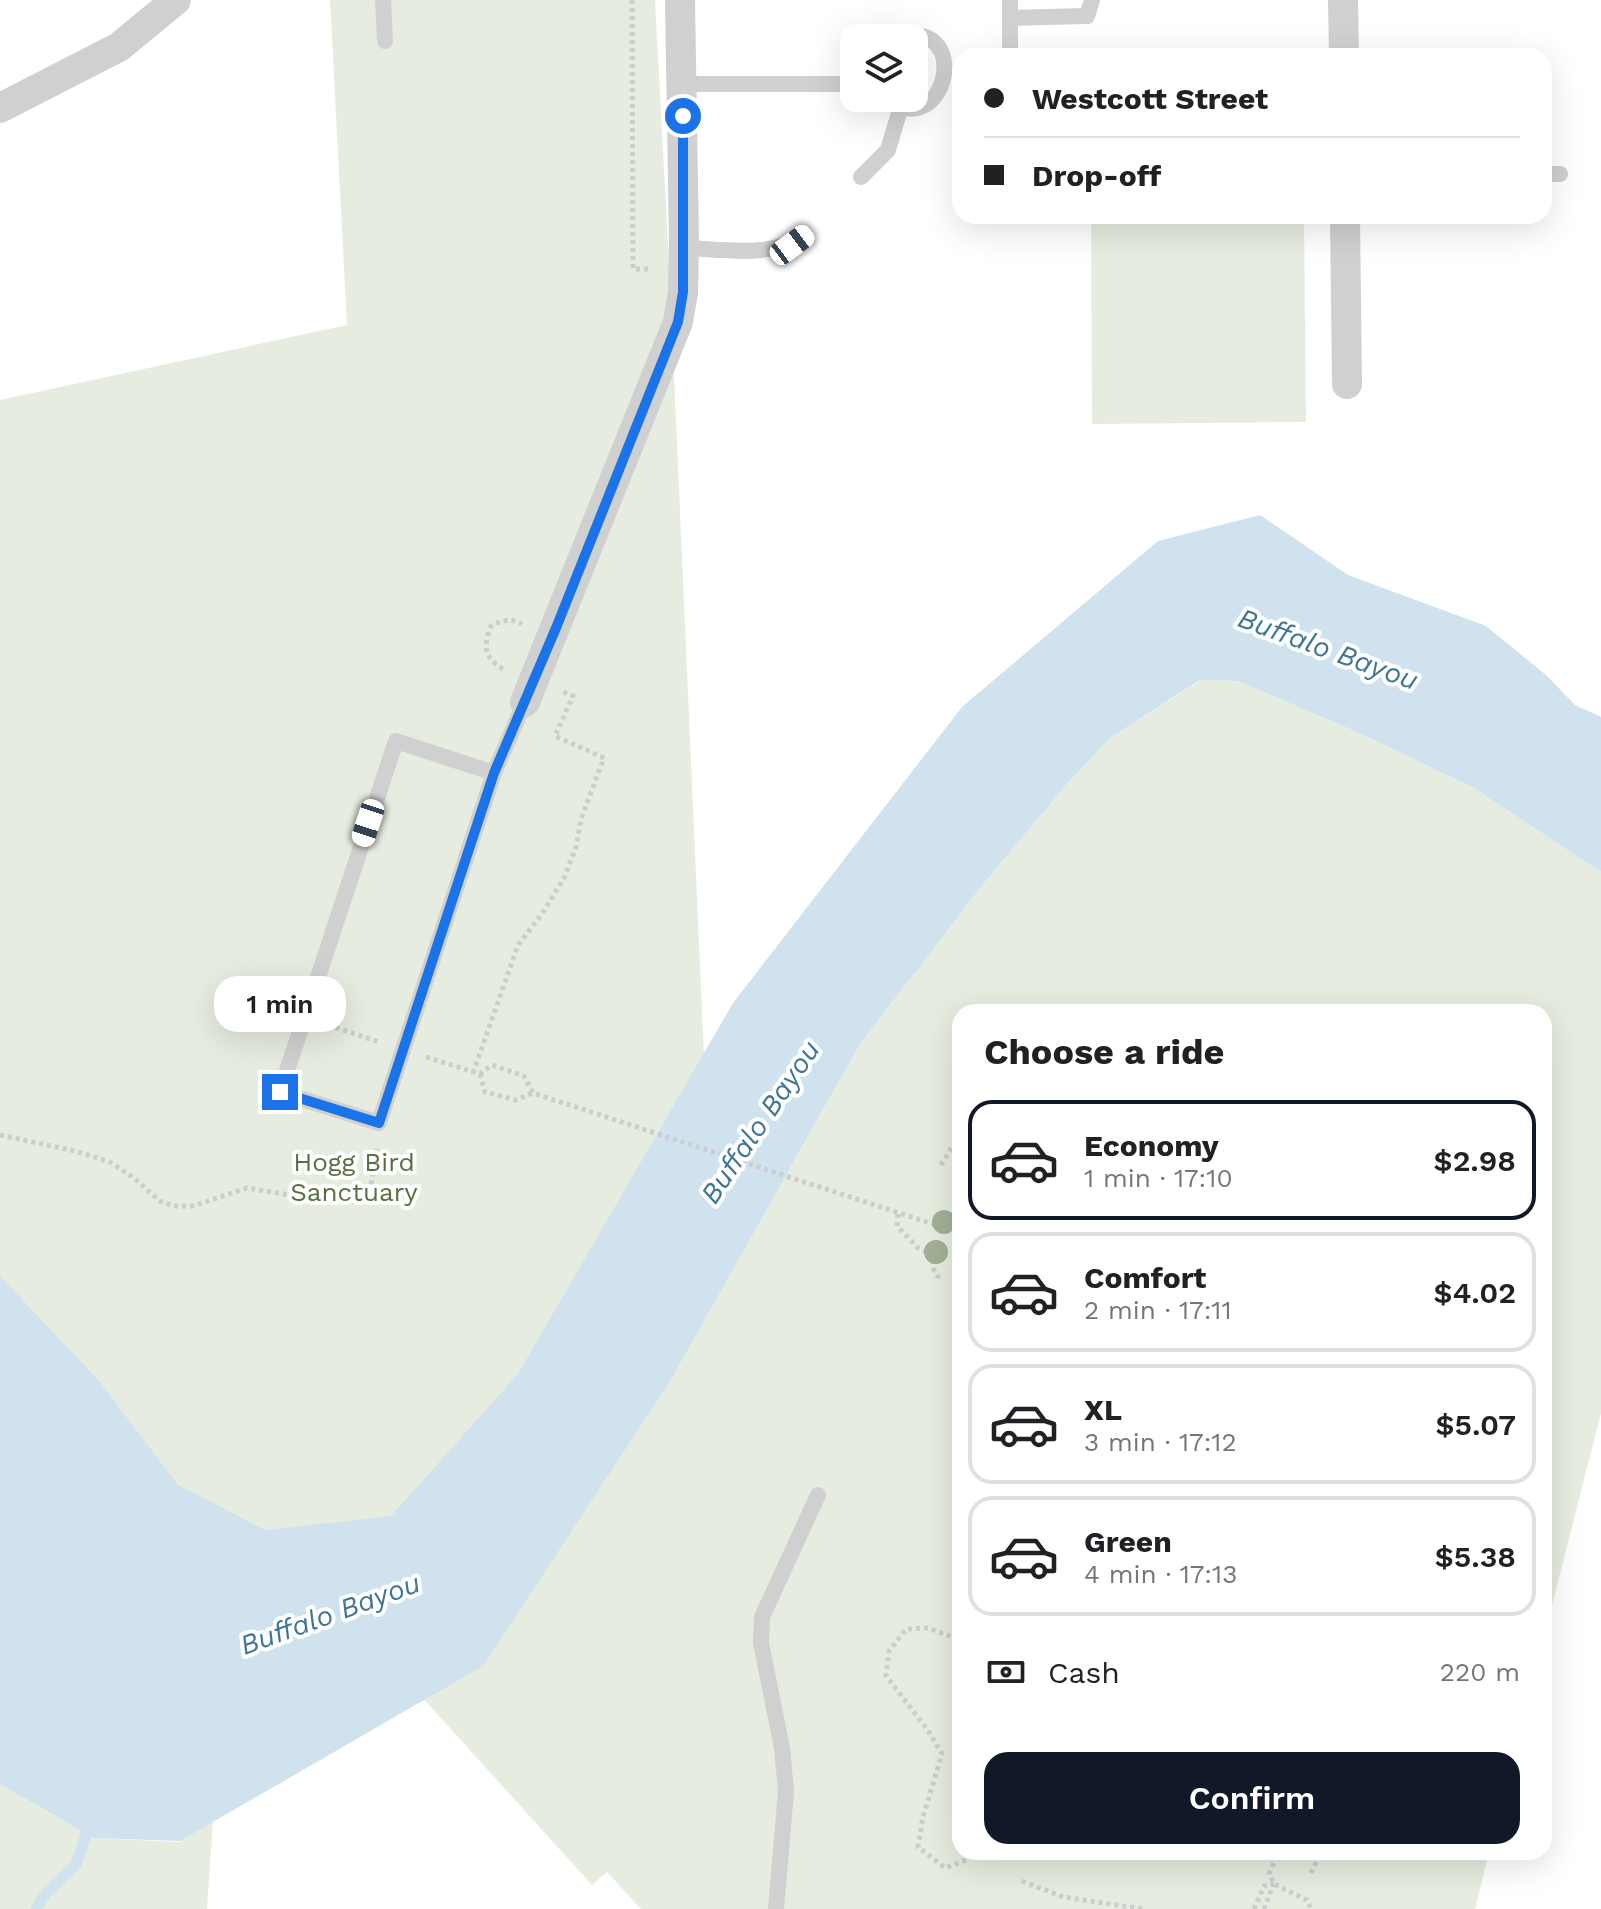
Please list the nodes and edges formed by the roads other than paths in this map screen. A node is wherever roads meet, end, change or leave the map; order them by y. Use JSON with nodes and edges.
{"nodes":[{"id":1,"x":176,"y":0,"type":"edge"},
{"id":2,"x":383,"y":0,"type":"edge"},
{"id":3,"x":680,"y":0,"type":"edge"},
{"id":4,"x":1010,"y":0,"type":"edge"},
{"id":5,"x":1092,"y":0,"type":"edge"},
{"id":6,"x":1343,"y":0,"type":"edge"},
{"id":7,"x":1010,"y":18,"type":"junction"},
{"id":8,"x":928,"y":40,"type":"edge"},
{"id":9,"x":385,"y":41,"type":"dead end"},
{"id":10,"x":1010,"y":48,"type":"edge"},
{"id":11,"x":1344,"y":48,"type":"edge"},
{"id":12,"x":952,"y":71,"type":"edge"},
{"id":13,"x":952,"y":74,"type":"edge"},
{"id":14,"x":683,"y":84,"type":"junction"},
{"id":15,"x":840,"y":84,"type":"edge"},
{"id":16,"x":928,"y":101,"type":"edge"},
{"id":17,"x":0,"y":108,"type":"edge"},
{"id":18,"x":893,"y":112,"type":"edge"},
{"id":19,"x":861,"y":177,"type":"dead end"},
{"id":20,"x":1345,"y":224,"type":"edge"},
{"id":21,"x":805,"y":235,"type":"dead end"},
{"id":22,"x":684,"y":248,"type":"junction"},
{"id":23,"x":1347,"y":384,"type":"dead end"},
{"id":24,"x":525,"y":702,"type":"joint"},
{"id":25,"x":494,"y":773,"type":"junction"},
{"id":26,"x":818,"y":1495,"type":"dead end"},
{"id":27,"x":776,"y":1909,"type":"edge"}],
"edges":[{"from":1,"to":17,"type":"street"},
{"from":2,"to":9,"type":"lane"},
{"from":3,"to":14,"type":"street"},
{"from":4,"to":7,"type":"lane"},
{"from":5,"to":7,"type":"lane"},
{"from":6,"to":11,"type":"street"},
{"from":7,"to":10,"type":"lane"},
{"from":8,"to":12,"type":"lane"},
{"from":13,"to":16,"type":"lane"},
{"from":14,"to":15,"type":"lane"},
{"from":14,"to":22,"type":"street"},
{"from":18,"to":19,"type":"lane"},
{"from":20,"to":23,"type":"street"},
{"from":21,"to":22,"type":"lane"},
{"from":22,"to":24,"type":"street"},
{"from":24,"to":25,"type":"lane"},
{"from":25,"to":25,"type":"lane"},
{"from":26,"to":27,"type":"lane"}]}
